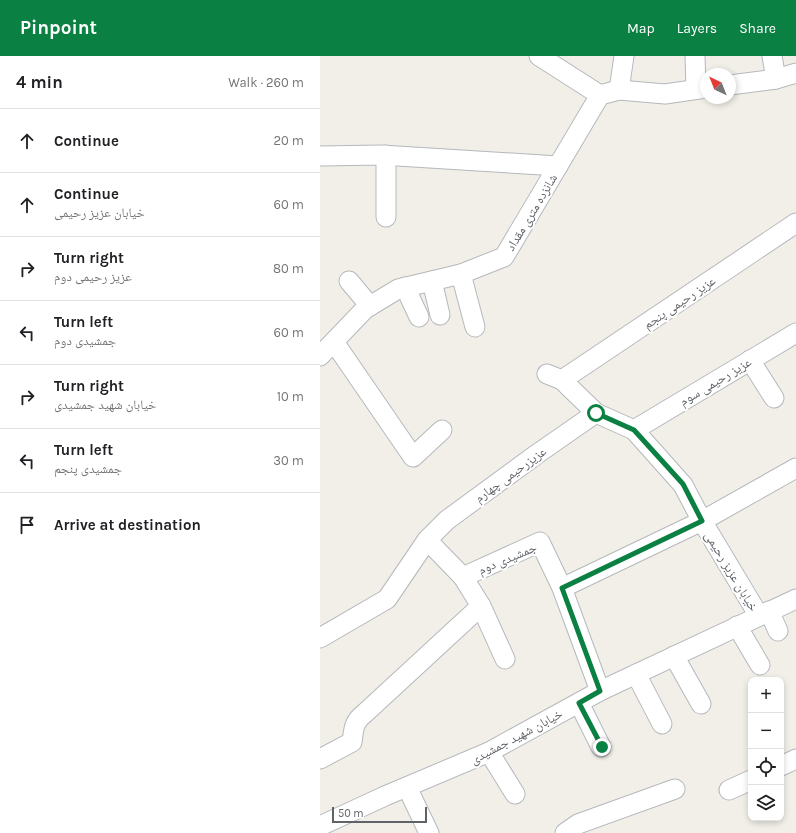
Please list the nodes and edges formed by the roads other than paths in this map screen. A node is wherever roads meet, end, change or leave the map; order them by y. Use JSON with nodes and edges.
{"nodes":[{"id":1,"x":624,"y":56,"type":"edge"},
{"id":2,"x":695,"y":56,"type":"edge"},
{"id":3,"x":772,"y":56,"type":"edge"},
{"id":4,"x":541,"y":57,"type":"edge"},
{"id":5,"x":796,"y":73,"type":"edge"},
{"id":6,"x":776,"y":79,"type":"junction"},
{"id":7,"x":700,"y":83,"type":"edge"},
{"id":8,"x":736,"y":84,"type":"edge"},
{"id":9,"x":700,"y":88,"type":"edge"},
{"id":10,"x":619,"y":90,"type":"junction"},
{"id":11,"x":600,"y":95,"type":"junction"},
{"id":12,"x":384,"y":155,"type":"junction"},
{"id":13,"x":320,"y":156,"type":"edge"},
{"id":14,"x":558,"y":166,"type":"junction"},
{"id":15,"x":386,"y":217,"type":"dead end"},
{"id":16,"x":796,"y":223,"type":"edge"},
{"id":17,"x":461,"y":274,"type":"junction"},
{"id":18,"x":349,"y":281,"type":"dead end"},
{"id":19,"x":432,"y":281,"type":"junction"},
{"id":20,"x":406,"y":287,"type":"junction"},
{"id":21,"x":370,"y":306,"type":"junction"},
{"id":22,"x":440,"y":315,"type":"dead end"},
{"id":23,"x":419,"y":318,"type":"dead end"},
{"id":24,"x":475,"y":327,"type":"dead end"},
{"id":25,"x":796,"y":333,"type":"edge"},
{"id":26,"x":334,"y":342,"type":"junction"},
{"id":27,"x":320,"y":356,"type":"edge"},
{"id":28,"x":750,"y":360,"type":"junction"},
{"id":29,"x":774,"y":398,"type":"dead end"},
{"id":30,"x":596,"y":413,"type":"junction"},
{"id":31,"x":442,"y":430,"type":"dead end"},
{"id":32,"x":634,"y":430,"type":"junction"},
{"id":33,"x":796,"y":468,"type":"edge"},
{"id":34,"x":702,"y":521,"type":"junction"},
{"id":35,"x":427,"y":540,"type":"junction"},
{"id":36,"x":463,"y":577,"type":"junction"},
{"id":37,"x":562,"y":588,"type":"junction"},
{"id":38,"x":796,"y":599,"type":"edge"},
{"id":39,"x":481,"y":606,"type":"junction"},
{"id":40,"x":764,"y":614,"type":"junction"},
{"id":41,"x":737,"y":626,"type":"junction"},
{"id":42,"x":778,"y":631,"type":"dead end"},
{"id":43,"x":320,"y":638,"type":"edge"},
{"id":44,"x":674,"y":656,"type":"junction"},
{"id":45,"x":505,"y":659,"type":"dead end"},
{"id":46,"x":760,"y":665,"type":"dead end"},
{"id":47,"x":636,"y":674,"type":"junction"},
{"id":48,"x":600,"y":691,"type":"junction"},
{"id":49,"x":579,"y":703,"type":"junction"},
{"id":50,"x":701,"y":704,"type":"dead end"},
{"id":51,"x":662,"y":724,"type":"dead end"},
{"id":52,"x":602,"y":747,"type":"dead end"},
{"id":53,"x":489,"y":752,"type":"junction"},
{"id":54,"x":320,"y":759,"type":"edge"},
{"id":55,"x":796,"y":759,"type":"edge"},
{"id":56,"x":784,"y":765,"type":"edge"},
{"id":57,"x":748,"y":781,"type":"edge"},
{"id":58,"x":407,"y":787,"type":"junction"},
{"id":59,"x":675,"y":789,"type":"dead end"},
{"id":60,"x":729,"y":790,"type":"dead end"},
{"id":61,"x":515,"y":794,"type":"dead end"},
{"id":62,"x":320,"y":826,"type":"edge"},
{"id":63,"x":429,"y":833,"type":"edge"},
{"id":64,"x":566,"y":833,"type":"edge"}],
"edges":[{"from":1,"to":10,"type":"street"},
{"from":2,"to":7,"type":"street"},
{"from":3,"to":6,"type":"street"},
{"from":4,"to":11,"type":"street"},
{"from":5,"to":6,"type":"street"},
{"from":6,"to":8,"type":"street"},
{"from":9,"to":10,"type":"street"},
{"from":10,"to":11,"type":"street"},
{"from":11,"to":14,"type":"street","name":"شانزده متری مقداد"},
{"from":12,"to":13,"type":"street"},
{"from":12,"to":14,"type":"street"},
{"from":12,"to":15,"type":"street"},
{"from":14,"to":17,"type":"street","name":"شانزده متری مقداد"},
{"from":16,"to":30,"type":"street","name":"عزیز رحیمی پنجم"},
{"from":17,"to":19,"type":"street","name":"شانزده متری مقداد"},
{"from":17,"to":24,"type":"street"},
{"from":18,"to":21,"type":"street"},
{"from":19,"to":20,"type":"street","name":"شانزده متری مقداد"},
{"from":19,"to":22,"type":"street"},
{"from":20,"to":21,"type":"street","name":"شانزده متری مقداد"},
{"from":20,"to":23,"type":"street"},
{"from":21,"to":26,"type":"street","name":"شانزده متری مقداد"},
{"from":25,"to":28,"type":"street","name":"عزیز رحیمی سوم"},
{"from":26,"to":27,"type":"street","name":"شانزده متری مقداد"},
{"from":26,"to":31,"type":"street"},
{"from":28,"to":29,"type":"street"},
{"from":28,"to":32,"type":"street","name":"عزیز رحیمی سوم"},
{"from":30,"to":32,"type":"street"},
{"from":30,"to":35,"type":"street","name":"عزیزرحیمی چهارم"},
{"from":32,"to":34,"type":"street","name":"خیابان عزیز رحیمی"},
{"from":33,"to":34,"type":"street"},
{"from":34,"to":37,"type":"street"},
{"from":34,"to":40,"type":"street","name":"خیابان عزیز رحیمی"},
{"from":35,"to":36,"type":"street","name":"جمشیدی دوم"},
{"from":35,"to":43,"type":"street","name":"عزیزرحیمی چهارم"},
{"from":36,"to":37,"type":"street","name":"جمشیدی دوم"},
{"from":36,"to":39,"type":"street"},
{"from":37,"to":48,"type":"street","name":"جمشیدی دوم"},
{"from":38,"to":40,"type":"street","name":"خیابان شهید جمشیدی"},
{"from":39,"to":45,"type":"street"},
{"from":39,"to":54,"type":"street"},
{"from":40,"to":41,"type":"street","name":"خیابان شهید جمشیدی"},
{"from":40,"to":42,"type":"street","name":"خیابان عزیز رحیمی"},
{"from":41,"to":44,"type":"street","name":"خیابان شهید جمشیدی"},
{"from":41,"to":46,"type":"street"},
{"from":44,"to":47,"type":"street","name":"خیابان شهید جمشیدی"},
{"from":44,"to":50,"type":"street"},
{"from":47,"to":48,"type":"street","name":"خیابان شهید جمشیدی"},
{"from":47,"to":51,"type":"street"},
{"from":48,"to":49,"type":"street","name":"خیابان شهید جمشیدی"},
{"from":49,"to":52,"type":"street"},
{"from":49,"to":53,"type":"street","name":"خیابان شهید جمشیدی"},
{"from":53,"to":58,"type":"street","name":"خیابان شهید جمشیدی"},
{"from":53,"to":61,"type":"street"},
{"from":55,"to":56,"type":"street"},
{"from":57,"to":60,"type":"street"},
{"from":58,"to":62,"type":"street","name":"خیابان شهید جمشیدی"},
{"from":58,"to":63,"type":"street"},
{"from":59,"to":64,"type":"street"}]}
